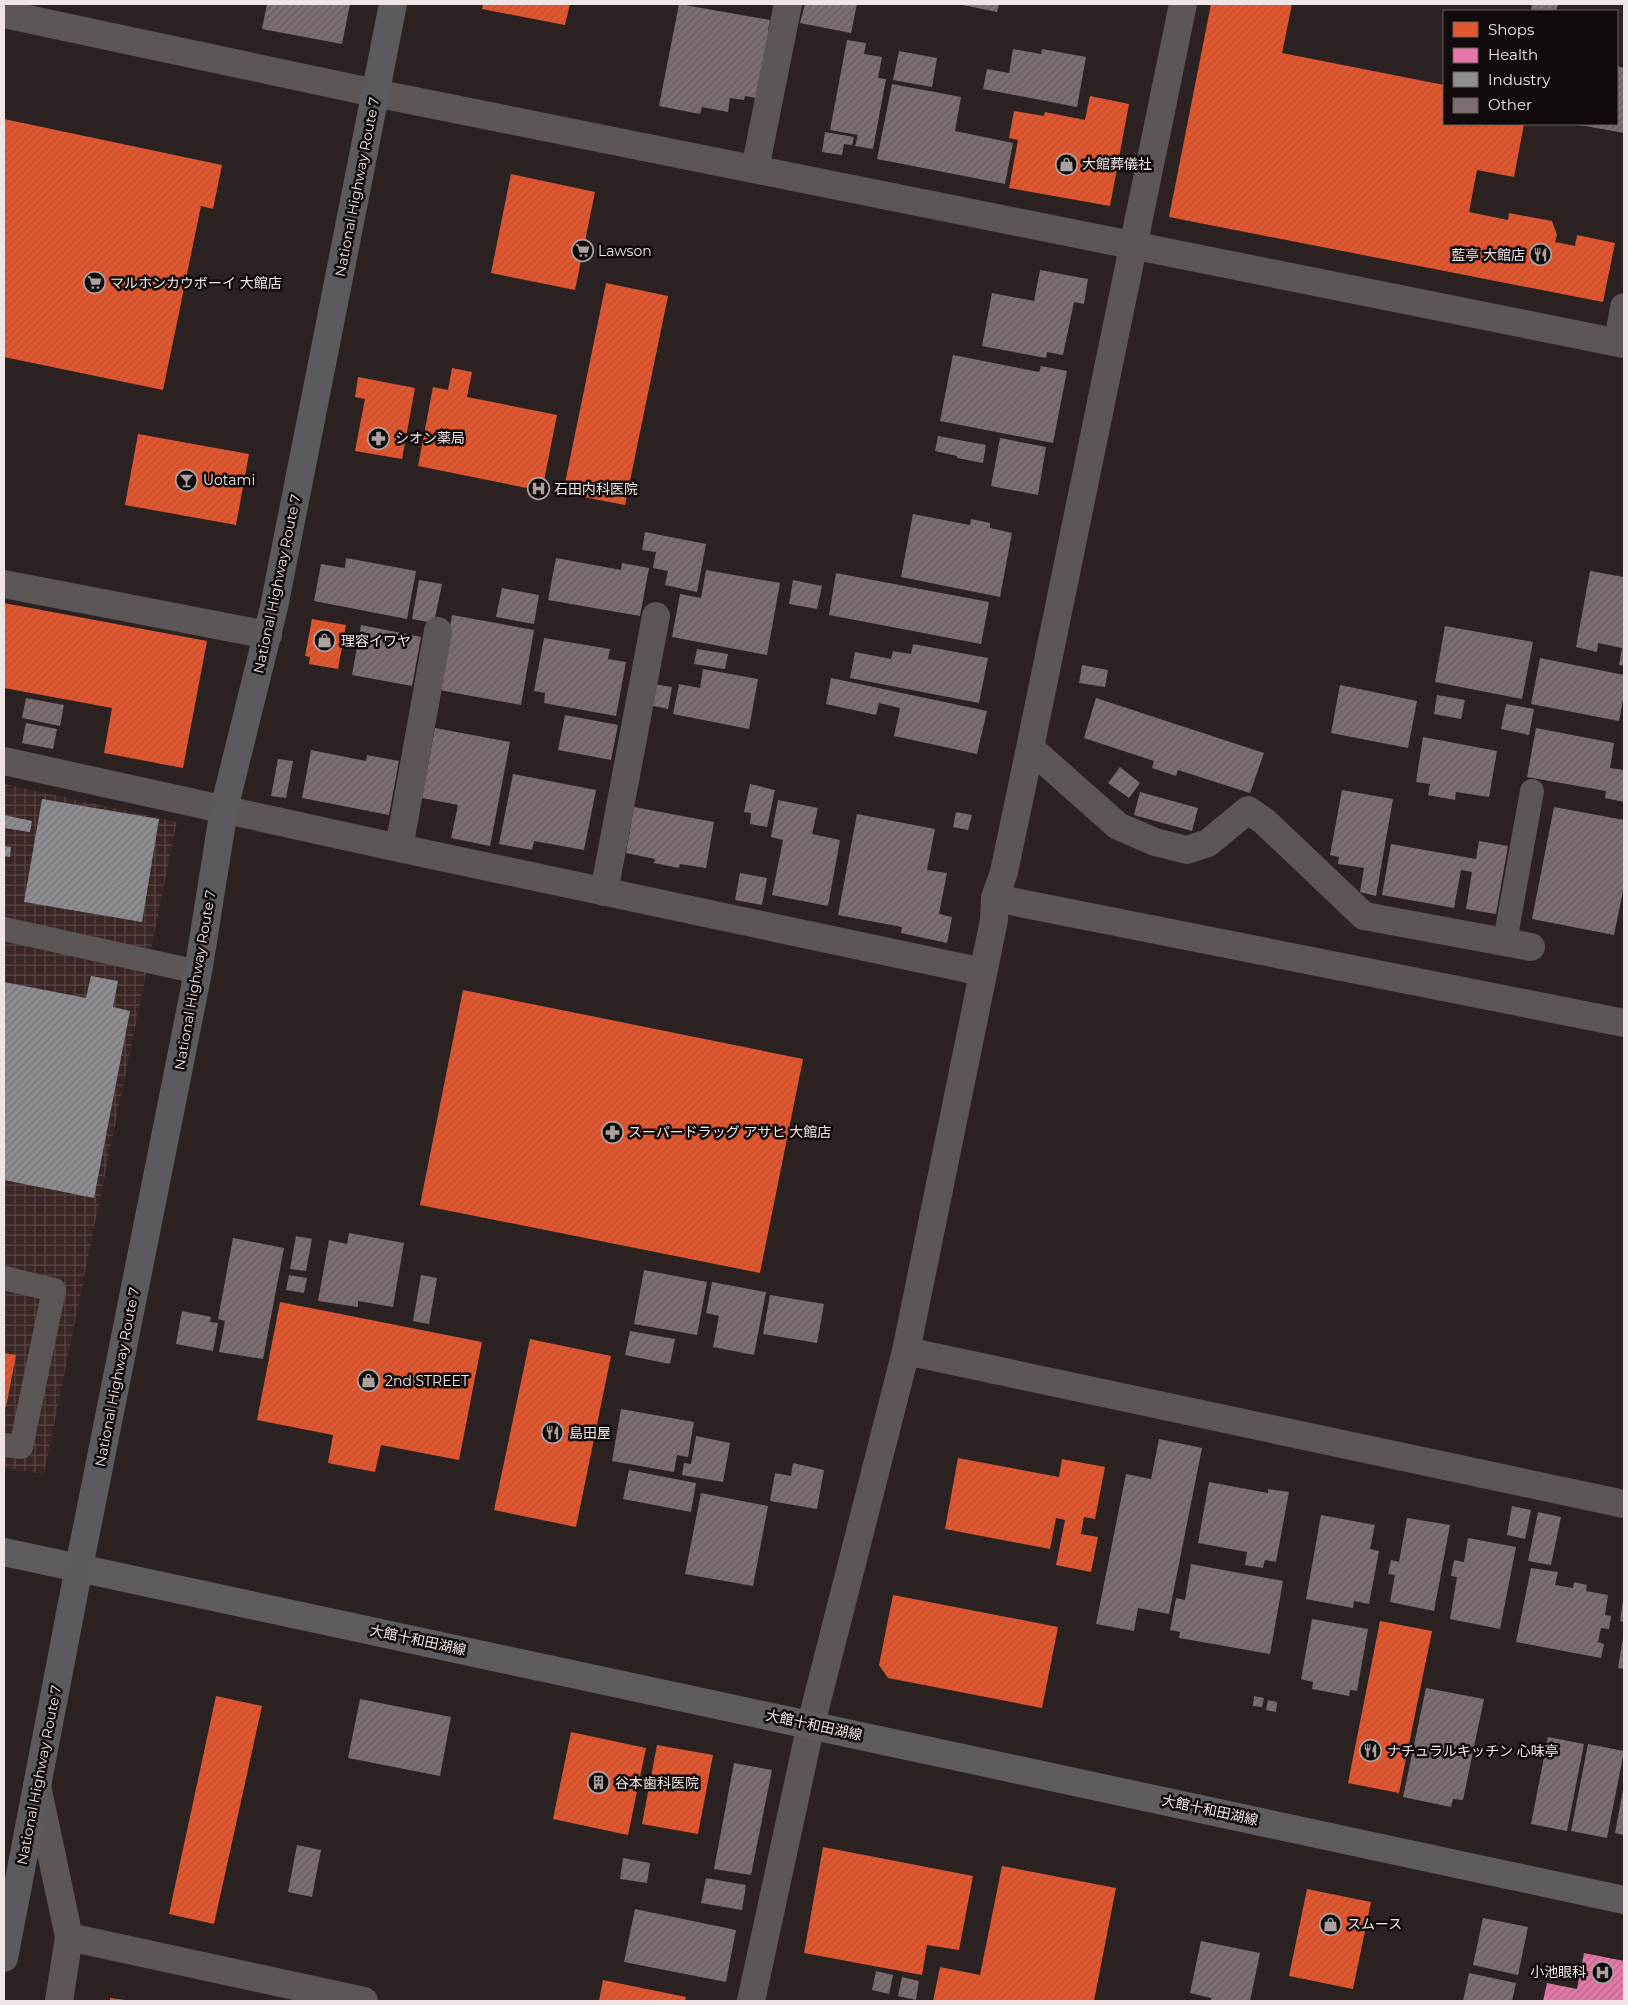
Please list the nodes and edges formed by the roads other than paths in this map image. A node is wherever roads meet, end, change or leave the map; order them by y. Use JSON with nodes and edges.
{"nodes":[{"id":1,"x":393,"y":4,"type":"edge"},
{"id":2,"x":788,"y":4,"type":"edge"},
{"id":3,"x":1183,"y":4,"type":"edge"},
{"id":4,"x":4,"y":14,"type":"edge"},
{"id":5,"x":375,"y":92,"type":"junction"},
{"id":6,"x":755,"y":169,"type":"junction"},
{"id":7,"x":1134,"y":245,"type":"junction"},
{"id":8,"x":1624,"y":307,"type":"edge"},
{"id":9,"x":1621,"y":343,"type":"edge"},
{"id":10,"x":4,"y":584,"type":"edge"},
{"id":11,"x":656,"y":616,"type":"dead end"},
{"id":12,"x":438,"y":631,"type":"dead end"},
{"id":13,"x":268,"y":635,"type":"junction"},
{"id":14,"x":1030,"y":748,"type":"junction"},
{"id":15,"x":4,"y":761,"type":"edge"},
{"id":16,"x":1532,"y":791,"type":"dead end"},
{"id":17,"x":224,"y":809,"type":"junction"},
{"id":18,"x":399,"y":848,"type":"junction"},
{"id":19,"x":604,"y":892,"type":"junction"},
{"id":20,"x":995,"y":898,"type":"junction"},
{"id":21,"x":4,"y":930,"type":"edge"},
{"id":22,"x":1505,"y":942,"type":"junction"},
{"id":23,"x":1531,"y":947,"type":"dead end"},
{"id":24,"x":198,"y":972,"type":"junction"},
{"id":25,"x":983,"y":972,"type":"junction"},
{"id":26,"x":1624,"y":1023,"type":"edge"},
{"id":27,"x":4,"y":1278,"type":"edge"},
{"id":28,"x":906,"y":1351,"type":"junction"},
{"id":29,"x":4,"y":1445,"type":"edge"},
{"id":30,"x":1624,"y":1504,"type":"edge"},
{"id":31,"x":4,"y":1552,"type":"edge"},
{"id":32,"x":79,"y":1567,"type":"junction"},
{"id":33,"x":811,"y":1724,"type":"junction"},
{"id":34,"x":37,"y":1786,"type":"junction"},
{"id":35,"x":1624,"y":1900,"type":"edge"},
{"id":36,"x":68,"y":1937,"type":"junction"},
{"id":37,"x":4,"y":1958,"type":"edge"},
{"id":38,"x":59,"y":2001,"type":"edge"},
{"id":39,"x":364,"y":2001,"type":"edge"},
{"id":40,"x":751,"y":2001,"type":"edge"}],
"edges":[{"from":1,"to":5,"type":"highway","name":"National Highway Route 7"},
{"from":2,"to":6,"type":"street"},
{"from":3,"to":7,"type":"street"},
{"from":4,"to":5,"type":"street"},
{"from":5,"to":6,"type":"street"},
{"from":5,"to":13,"type":"highway","name":"National Highway Route 7"},
{"from":6,"to":7,"type":"street"},
{"from":7,"to":9,"type":"street"},
{"from":7,"to":14,"type":"street"},
{"from":8,"to":9,"type":"street"},
{"from":10,"to":13,"type":"street"},
{"from":11,"to":19,"type":"street"},
{"from":12,"to":18,"type":"street"},
{"from":13,"to":17,"type":"highway","name":"National Highway Route 7"},
{"from":14,"to":20,"type":"street"},
{"from":14,"to":22,"type":"street"},
{"from":15,"to":17,"type":"street"},
{"from":16,"to":22,"type":"lane"},
{"from":17,"to":18,"type":"street"},
{"from":17,"to":24,"type":"highway","name":"National Highway Route 7"},
{"from":18,"to":19,"type":"street"},
{"from":19,"to":25,"type":"street"},
{"from":20,"to":25,"type":"street"},
{"from":20,"to":26,"type":"street"},
{"from":21,"to":24,"type":"lane"},
{"from":22,"to":23,"type":"street"},
{"from":24,"to":32,"type":"highway","name":"National Highway Route 7"},
{"from":25,"to":28,"type":"street"},
{"from":27,"to":29,"type":"lane"},
{"from":28,"to":30,"type":"street"},
{"from":28,"to":33,"type":"street"},
{"from":31,"to":32,"type":"main road","name":"大館十和田湖線"},
{"from":32,"to":33,"type":"main road","name":"大館十和田湖線"},
{"from":32,"to":34,"type":"highway","name":"National Highway Route 7"},
{"from":33,"to":35,"type":"main road","name":"大館十和田湖線"},
{"from":33,"to":40,"type":"street"},
{"from":34,"to":36,"type":"street"},
{"from":34,"to":37,"type":"highway","name":"National Highway Route 7"},
{"from":36,"to":38,"type":"street"},
{"from":36,"to":39,"type":"street"}]}
